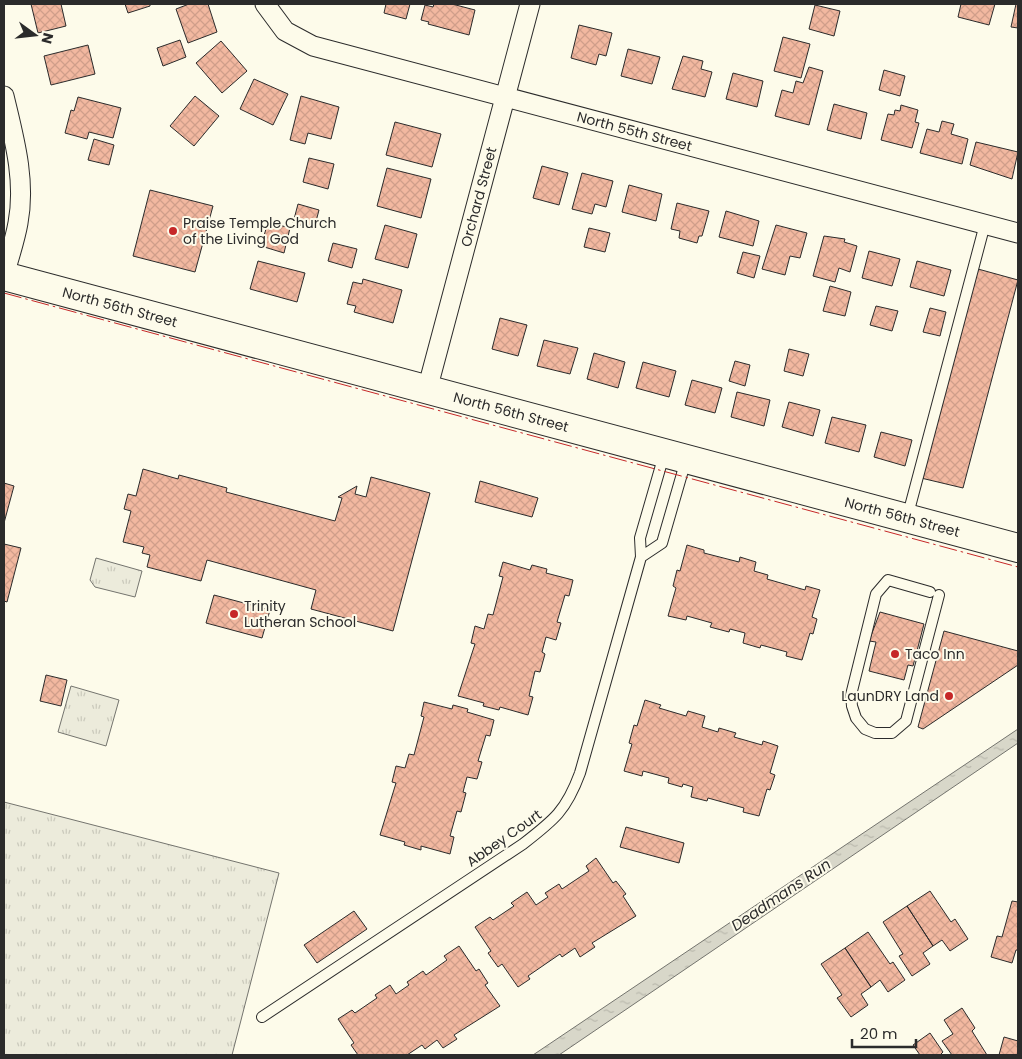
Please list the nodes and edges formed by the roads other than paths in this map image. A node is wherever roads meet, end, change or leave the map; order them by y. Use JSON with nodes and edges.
{"nodes":[{"id":1,"x":265,"y":4,"type":"edge"},
{"id":2,"x":530,"y":4,"type":"edge"},
{"id":3,"x":4,"y":96,"type":"edge"},
{"id":4,"x":505,"y":98,"type":"junction"},
{"id":5,"x":985,"y":224,"type":"junction"},
{"id":6,"x":1018,"y":233,"type":"edge"},
{"id":7,"x":4,"y":276,"type":"edge"},
{"id":8,"x":427,"y":390,"type":"junction"},
{"id":9,"x":675,"y":457,"type":"junction"},
{"id":10,"x":906,"y":519,"type":"junction"},
{"id":11,"x":1018,"y":548,"type":"edge"},
{"id":12,"x":641,"y":557,"type":"junction"},
{"id":13,"x":934,"y":593,"type":"joint"},
{"id":14,"x":262,"y":1017,"type":"dead end"}],
"edges":[{"from":1,"to":4,"type":"street","name":"North 55th Street"},
{"from":2,"to":4,"type":"street","name":"Orchard Street"},
{"from":3,"to":7,"type":"street"},
{"from":4,"to":5,"type":"street","name":"North 55th Street"},
{"from":4,"to":8,"type":"street","name":"Orchard Street"},
{"from":5,"to":6,"type":"street","name":"North 55th Street"},
{"from":5,"to":10,"type":"lane"},
{"from":7,"to":8,"type":"main road","name":"North 56th Street"},
{"from":8,"to":9,"type":"main road","name":"North 56th Street"},
{"from":9,"to":10,"type":"main road","name":"North 56th Street"},
{"from":9,"to":12,"type":"lane","name":"Abbey Court"},
{"from":9,"to":12,"type":"lane"},
{"from":10,"to":11,"type":"main road","name":"North 56th Street"},
{"from":12,"to":14,"type":"lane","name":"Abbey Court"},
{"from":13,"to":13,"type":"lane"}]}
